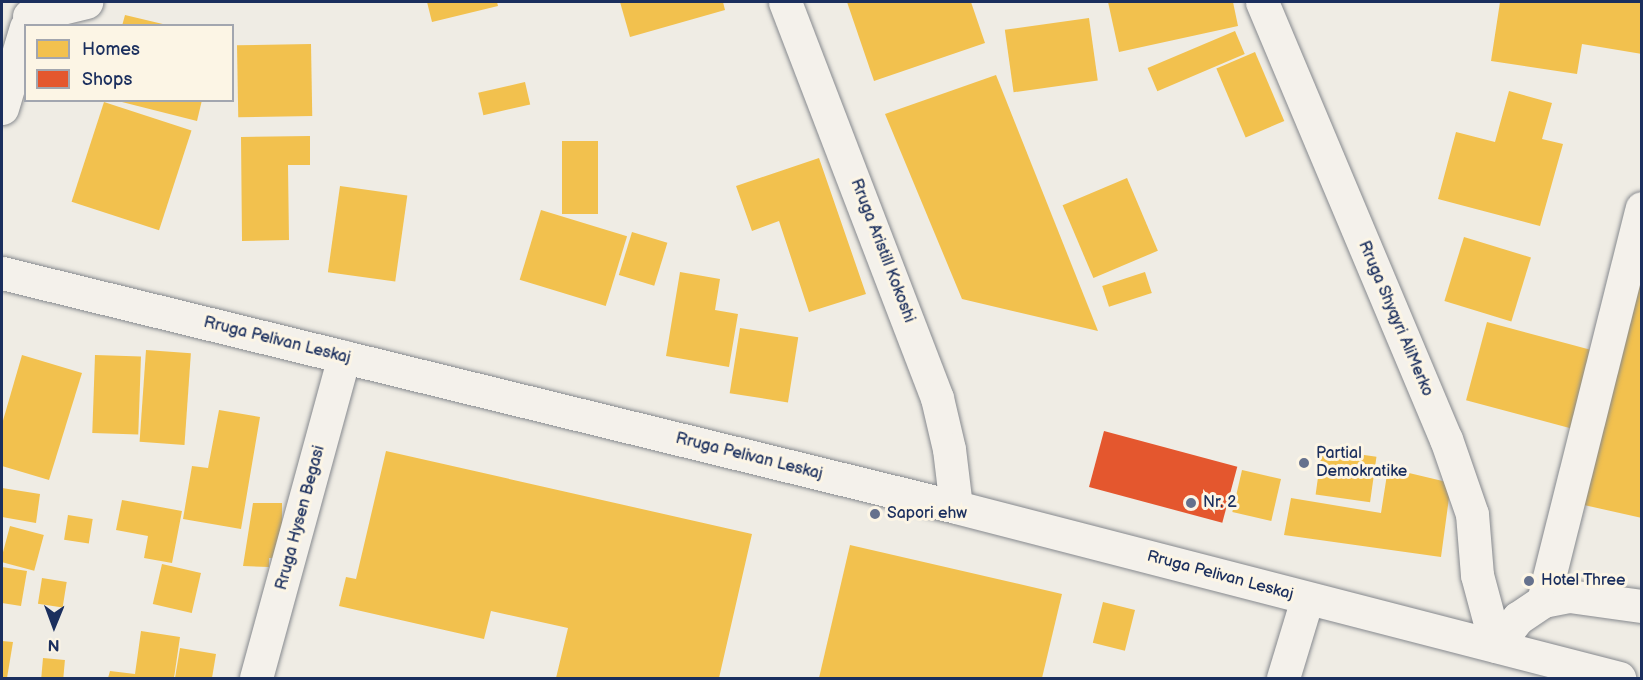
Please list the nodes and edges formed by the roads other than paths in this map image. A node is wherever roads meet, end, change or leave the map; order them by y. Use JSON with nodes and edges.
{"nodes":[{"id":1,"x":86,"y":2,"type":"edge"},
{"id":2,"x":785,"y":2,"type":"edge"},
{"id":3,"x":1262,"y":2,"type":"edge"},
{"id":4,"x":28,"y":18,"type":"edge"},
{"id":5,"x":24,"y":32,"type":"edge"},
{"id":6,"x":2,"y":108,"type":"edge"},
{"id":7,"x":1641,"y":208,"type":"edge"},
{"id":8,"x":2,"y":273,"type":"edge"},
{"id":9,"x":344,"y":357,"type":"junction"},
{"id":10,"x":956,"y":507,"type":"junction"},
{"id":11,"x":1307,"y":599,"type":"junction"},
{"id":12,"x":1543,"y":601,"type":"junction"},
{"id":13,"x":1641,"y":606,"type":"edge"},
{"id":14,"x":1496,"y":646,"type":"junction"},
{"id":15,"x":256,"y":678,"type":"edge"},
{"id":16,"x":1283,"y":678,"type":"edge"},
{"id":17,"x":1619,"y":678,"type":"edge"}],
"edges":[{"from":1,"to":4,"type":"street"},
{"from":2,"to":10,"type":"street","name":"Rruga Aristill Kokoshi"},
{"from":3,"to":14,"type":"street","name":"Rruga Shyqyri AliMerko"},
{"from":5,"to":6,"type":"street"},
{"from":7,"to":12,"type":"street"},
{"from":8,"to":9,"type":"street","name":"Rruga Pelivan Leskaj"},
{"from":9,"to":10,"type":"street","name":"Rruga Pelivan Leskaj"},
{"from":9,"to":15,"type":"street","name":"Rruga Hysen Begasi"},
{"from":10,"to":11,"type":"street","name":"Rruga Pelivan Leskaj"},
{"from":11,"to":14,"type":"street","name":"Rruga Pelivan Leskaj"},
{"from":11,"to":16,"type":"street"},
{"from":12,"to":13,"type":"street"},
{"from":12,"to":14,"type":"street"},
{"from":14,"to":17,"type":"street","name":"Rruga Pelivan Leskaj"}]}
